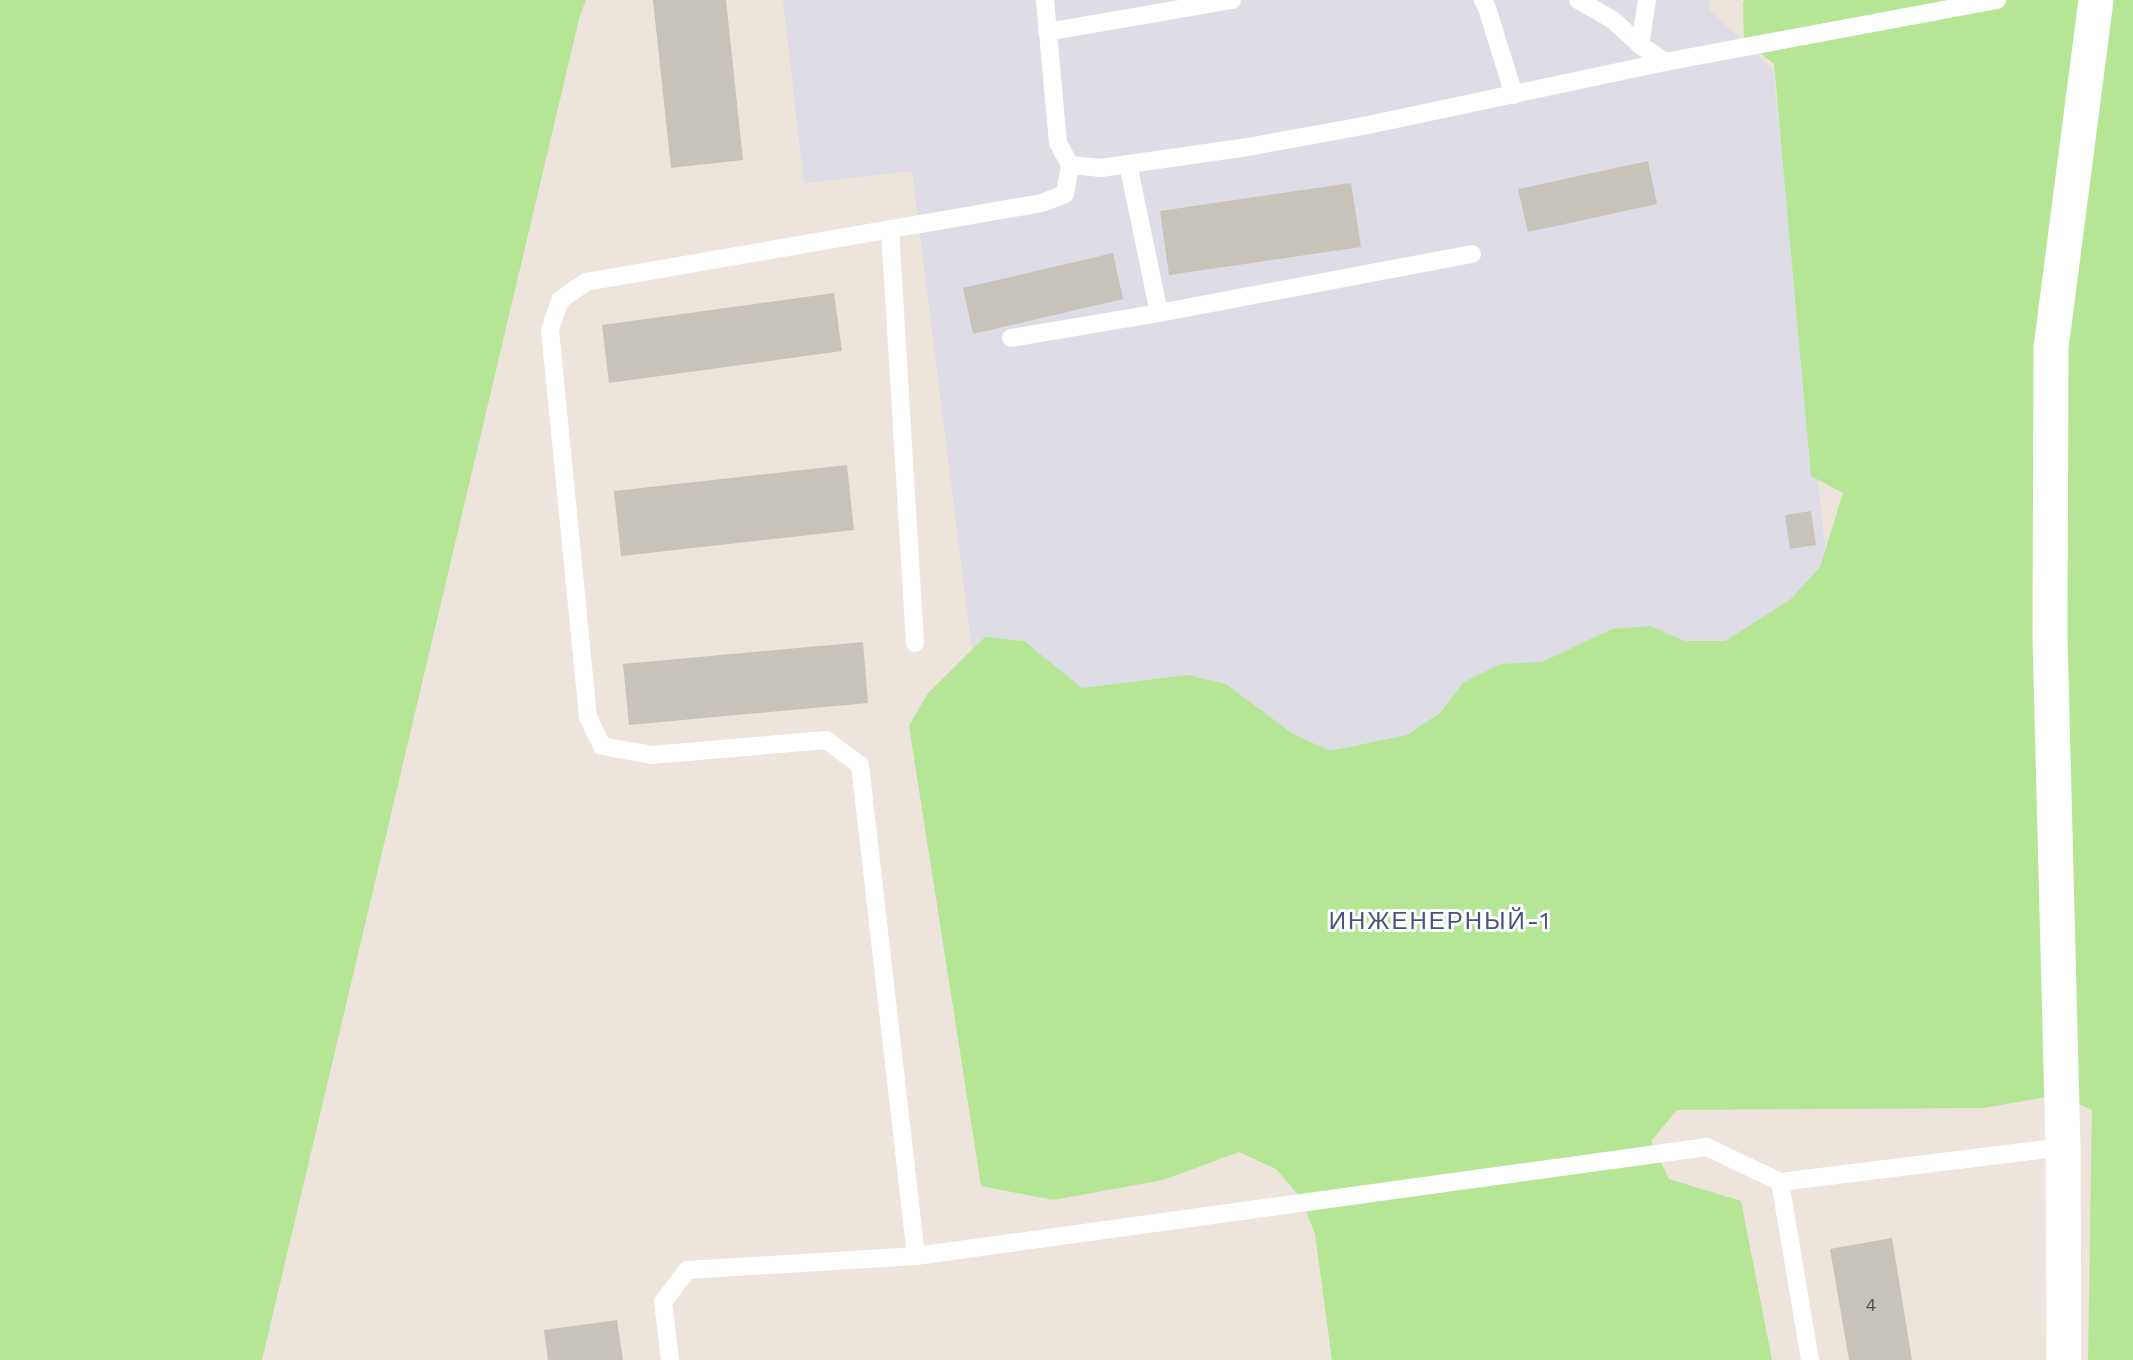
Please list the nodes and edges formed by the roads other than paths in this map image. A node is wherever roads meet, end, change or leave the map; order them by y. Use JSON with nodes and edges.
{"nodes":[{"id":1,"x":1045,"y":0,"type":"edge"},
{"id":2,"x":1232,"y":0,"type":"edge"},
{"id":3,"x":1483,"y":0,"type":"edge"},
{"id":4,"x":1578,"y":0,"type":"edge"},
{"id":5,"x":1647,"y":0,"type":"edge"},
{"id":6,"x":1997,"y":0,"type":"edge"},
{"id":7,"x":2096,"y":0,"type":"edge"},
{"id":8,"x":1047,"y":32,"type":"junction"},
{"id":9,"x":1640,"y":45,"type":"junction"},
{"id":10,"x":1665,"y":62,"type":"junction"},
{"id":11,"x":1514,"y":95,"type":"junction"},
{"id":12,"x":1128,"y":164,"type":"junction"},
{"id":13,"x":1070,"y":165,"type":"junction"},
{"id":14,"x":890,"y":229,"type":"junction"},
{"id":15,"x":1472,"y":254,"type":"dead end"},
{"id":16,"x":1159,"y":313,"type":"junction"},
{"id":17,"x":1011,"y":338,"type":"dead end"},
{"id":18,"x":915,"y":643,"type":"dead end"},
{"id":19,"x":2063,"y":1147,"type":"junction"},
{"id":20,"x":1780,"y":1182,"type":"junction"},
{"id":21,"x":916,"y":1256,"type":"junction"},
{"id":22,"x":670,"y":1360,"type":"edge"},
{"id":23,"x":1810,"y":1360,"type":"edge"},
{"id":24,"x":2064,"y":1360,"type":"edge"}],
"edges":[{"from":1,"to":8,"type":"lane"},
{"from":2,"to":8,"type":"lane"},
{"from":3,"to":11,"type":"lane"},
{"from":4,"to":9,"type":"lane"},
{"from":5,"to":9,"type":"lane"},
{"from":6,"to":10,"type":"lane"},
{"from":7,"to":19,"type":"street"},
{"from":8,"to":13,"type":"lane"},
{"from":9,"to":10,"type":"lane"},
{"from":10,"to":11,"type":"lane"},
{"from":11,"to":12,"type":"lane"},
{"from":12,"to":13,"type":"lane"},
{"from":12,"to":16,"type":"lane"},
{"from":13,"to":14,"type":"lane"},
{"from":14,"to":18,"type":"lane"},
{"from":14,"to":21,"type":"lane"},
{"from":15,"to":16,"type":"lane"},
{"from":16,"to":17,"type":"lane"},
{"from":19,"to":20,"type":"lane"},
{"from":19,"to":24,"type":"street"},
{"from":20,"to":21,"type":"lane"},
{"from":20,"to":23,"type":"lane"},
{"from":21,"to":22,"type":"lane"}]}
